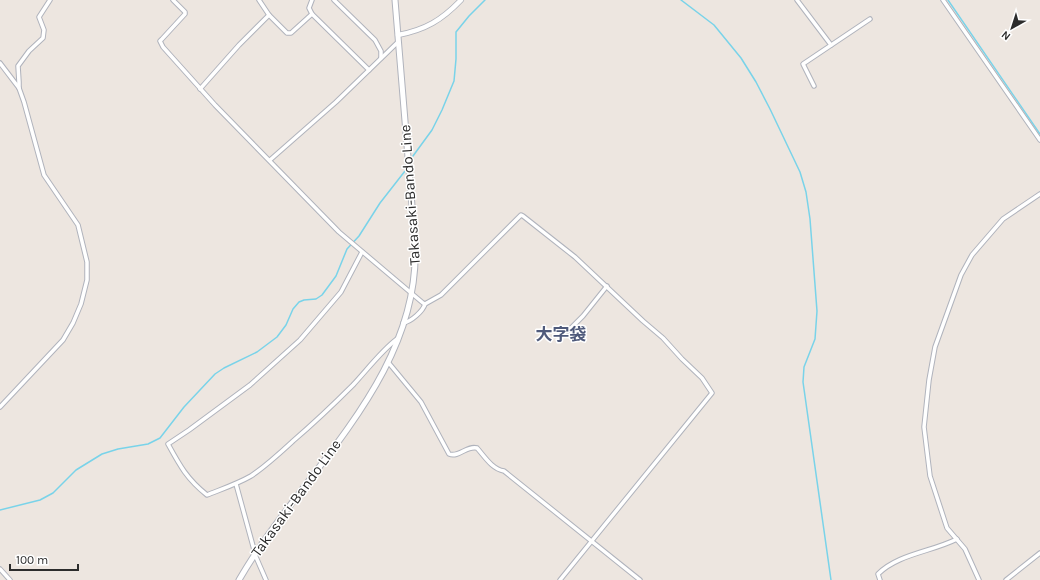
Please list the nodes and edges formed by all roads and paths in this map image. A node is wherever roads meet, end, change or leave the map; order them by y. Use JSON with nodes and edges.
{"nodes":[{"id":1,"x":50,"y":0,"type":"edge"},
{"id":2,"x":173,"y":0,"type":"edge"},
{"id":3,"x":259,"y":0,"type":"edge"},
{"id":4,"x":312,"y":0,"type":"edge"},
{"id":5,"x":334,"y":0,"type":"edge"},
{"id":6,"x":395,"y":0,"type":"edge"},
{"id":7,"x":460,"y":0,"type":"edge"},
{"id":8,"x":797,"y":0,"type":"edge"},
{"id":9,"x":943,"y":0,"type":"edge"},
{"id":10,"x":312,"y":14,"type":"junction"},
{"id":11,"x":269,"y":15,"type":"junction"},
{"id":12,"x":870,"y":19,"type":"dead end"},
{"id":13,"x":398,"y":35,"type":"junction"},
{"id":14,"x":399,"y":41,"type":"junction"},
{"id":15,"x":831,"y":45,"type":"junction"},
{"id":16,"x":381,"y":58,"type":"junction"},
{"id":17,"x":0,"y":63,"type":"edge"},
{"id":18,"x":369,"y":70,"type":"junction"},
{"id":19,"x":814,"y":86,"type":"dead end"},
{"id":20,"x":18,"y":88,"type":"junction"},
{"id":21,"x":200,"y":89,"type":"junction"},
{"id":22,"x":1040,"y":140,"type":"edge"},
{"id":23,"x":270,"y":160,"type":"junction"},
{"id":24,"x":1040,"y":194,"type":"edge"},
{"id":25,"x":362,"y":252,"type":"junction"},
{"id":26,"x":607,"y":286,"type":"junction"},
{"id":27,"x":412,"y":294,"type":"junction"},
{"id":28,"x":425,"y":304,"type":"junction"},
{"id":29,"x":404,"y":322,"type":"junction"},
{"id":30,"x":568,"y":331,"type":"dead end"},
{"id":31,"x":398,"y":338,"type":"junction"},
{"id":32,"x":388,"y":362,"type":"junction"},
{"id":33,"x":0,"y":407,"type":"edge"},
{"id":34,"x":236,"y":484,"type":"junction"},
{"id":35,"x":957,"y":539,"type":"junction"},
{"id":36,"x":592,"y":541,"type":"junction"},
{"id":37,"x":255,"y":553,"type":"junction"},
{"id":38,"x":1040,"y":553,"type":"edge"},
{"id":39,"x":0,"y":569,"type":"edge"},
{"id":40,"x":10,"y":580,"type":"edge"},
{"id":41,"x":239,"y":580,"type":"edge"},
{"id":42,"x":266,"y":580,"type":"edge"},
{"id":43,"x":560,"y":580,"type":"edge"},
{"id":44,"x":640,"y":580,"type":"edge"},
{"id":45,"x":880,"y":580,"type":"edge"},
{"id":46,"x":979,"y":580,"type":"edge"},
{"id":47,"x":1006,"y":580,"type":"edge"}],
"edges":[{"from":1,"to":20,"type":"street"},
{"from":2,"to":21,"type":"street"},
{"from":3,"to":11,"type":"street"},
{"from":4,"to":10,"type":"street"},
{"from":5,"to":16,"type":"street"},
{"from":6,"to":13,"type":"main road","name":"Takasaki-Bando Line"},
{"from":7,"to":13,"type":"street"},
{"from":8,"to":15,"type":"street"},
{"from":9,"to":22,"type":"street"},
{"from":10,"to":11,"type":"street"},
{"from":10,"to":18,"type":"street"},
{"from":11,"to":21,"type":"street"},
{"from":12,"to":15,"type":"street"},
{"from":13,"to":14,"type":"main road","name":"Takasaki-Bando Line"},
{"from":14,"to":16,"type":"street"},
{"from":14,"to":27,"type":"main road","name":"Takasaki-Bando Line"},
{"from":15,"to":19,"type":"street"},
{"from":16,"to":18,"type":"street"},
{"from":17,"to":20,"type":"street"},
{"from":18,"to":23,"type":"street"},
{"from":20,"to":33,"type":"street"},
{"from":21,"to":23,"type":"street"},
{"from":23,"to":25,"type":"street"},
{"from":24,"to":35,"type":"street"},
{"from":25,"to":27,"type":"street"},
{"from":25,"to":34,"type":"street"},
{"from":26,"to":28,"type":"street"},
{"from":26,"to":30,"type":"street"},
{"from":26,"to":36,"type":"street"},
{"from":27,"to":28,"type":"street"},
{"from":27,"to":29,"type":"main road","name":"Takasaki-Bando Line"},
{"from":28,"to":29,"type":"street"},
{"from":29,"to":31,"type":"main road","name":"Takasaki-Bando Line"},
{"from":31,"to":32,"type":"main road","name":"Takasaki-Bando Line"},
{"from":31,"to":34,"type":"street"},
{"from":32,"to":36,"type":"street"},
{"from":32,"to":37,"type":"main road","name":"Takasaki-Bando Line"},
{"from":34,"to":37,"type":"street"},
{"from":35,"to":45,"type":"street"},
{"from":35,"to":46,"type":"street"},
{"from":36,"to":43,"type":"street"},
{"from":36,"to":44,"type":"street"},
{"from":37,"to":41,"type":"main road","name":"Takasaki-Bando Line"},
{"from":37,"to":42,"type":"street"},
{"from":38,"to":47,"type":"street"},
{"from":39,"to":40,"type":"street"}]}
